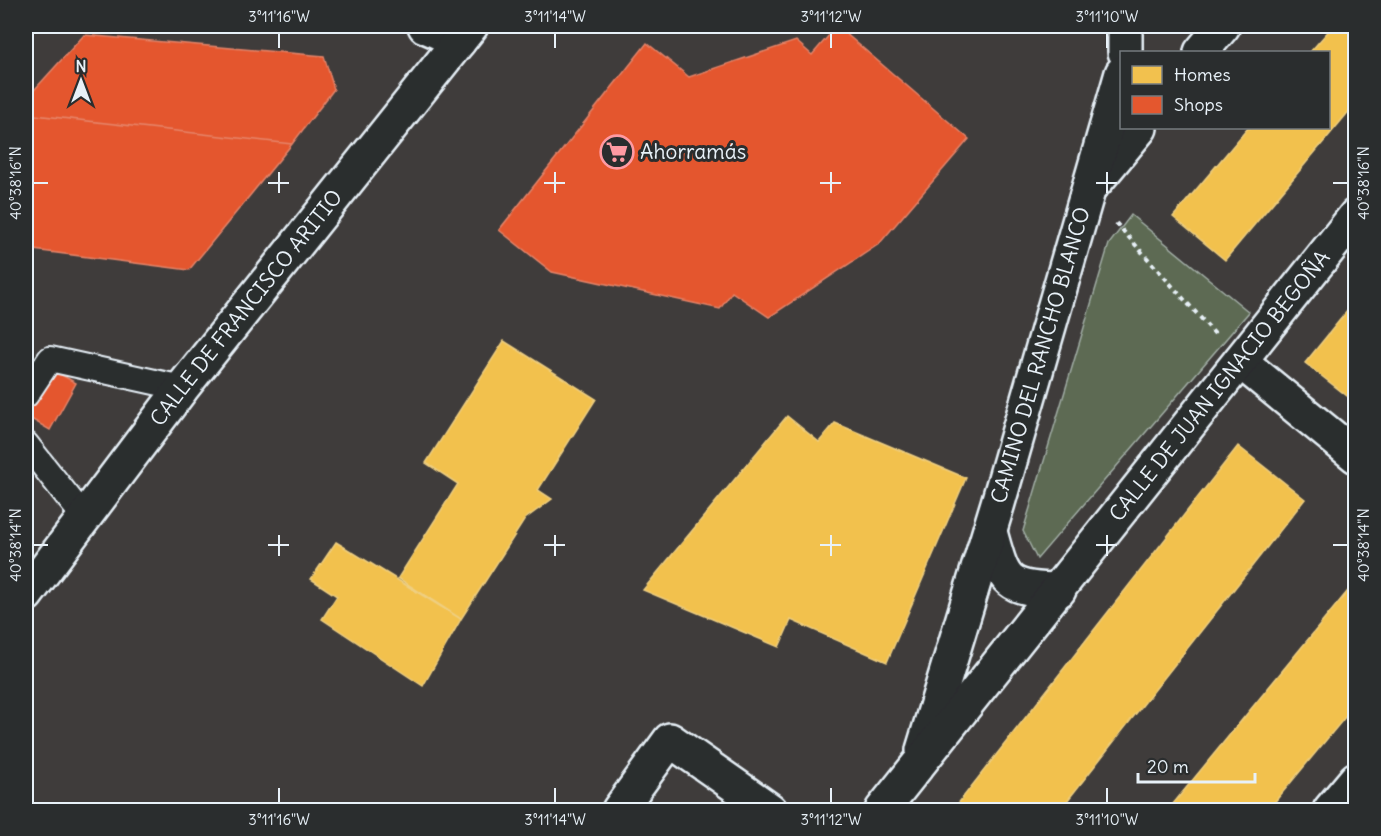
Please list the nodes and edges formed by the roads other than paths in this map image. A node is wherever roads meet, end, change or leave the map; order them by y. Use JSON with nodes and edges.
{"nodes":[{"id":1,"x":425,"y":26,"type":"edge"},
{"id":2,"x":1125,"y":26,"type":"edge"},
{"id":3,"x":1223,"y":26,"type":"edge"},
{"id":4,"x":465,"y":33,"type":"edge"},
{"id":5,"x":1125,"y":51,"type":"edge"},
{"id":6,"x":1202,"y":51,"type":"edge"},
{"id":7,"x":1120,"y":80,"type":"edge"},
{"id":8,"x":1139,"y":129,"type":"edge"},
{"id":9,"x":1087,"y":192,"type":"junction"},
{"id":10,"x":1356,"y":215,"type":"edge"},
{"id":11,"x":1240,"y":361,"type":"junction"},
{"id":12,"x":182,"y":388,"type":"junction"},
{"id":13,"x":26,"y":395,"type":"edge"},
{"id":14,"x":26,"y":444,"type":"edge"},
{"id":15,"x":1356,"y":456,"type":"edge"},
{"id":16,"x":84,"y":518,"type":"junction"},
{"id":17,"x":990,"y":532,"type":"junction"},
{"id":18,"x":1059,"y":590,"type":"junction"},
{"id":19,"x":26,"y":595,"type":"edge"},
{"id":20,"x":918,"y":766,"type":"junction"},
{"id":21,"x":1356,"y":779,"type":"edge"},
{"id":22,"x":619,"y":810,"type":"edge"},
{"id":23,"x":770,"y":810,"type":"edge"},
{"id":24,"x":882,"y":810,"type":"edge"},
{"id":25,"x":1330,"y":810,"type":"edge"}],
"edges":[{"from":1,"to":4,"type":"street"},
{"from":2,"to":5,"type":"street"},
{"from":3,"to":6,"type":"street"},
{"from":4,"to":12,"type":"street","name":"CALLE DE FRANCISCO ARITIO"},
{"from":7,"to":9,"type":"street","name":"CAMINO DEL RANCHO BLANCO"},
{"from":8,"to":9,"type":"street"},
{"from":9,"to":17,"type":"street","name":"CAMINO DEL RANCHO BLANCO"},
{"from":10,"to":11,"type":"street","name":"CALLE DE JUAN IGNACIO BEGOÑA"},
{"from":11,"to":15,"type":"street"},
{"from":11,"to":18,"type":"street","name":"CALLE DE JUAN IGNACIO BEGOÑA"},
{"from":12,"to":13,"type":"lane"},
{"from":12,"to":16,"type":"street","name":"CALLE DE FRANCISCO ARITIO"},
{"from":14,"to":16,"type":"lane"},
{"from":16,"to":19,"type":"street","name":"CALLE DE FRANCISCO ARITIO"},
{"from":17,"to":18,"type":"street"},
{"from":17,"to":20,"type":"street","name":"CAMINO DEL RANCHO BLANCO"},
{"from":18,"to":20,"type":"street","name":"CALLE DE JUAN IGNACIO BEGOÑA"},
{"from":20,"to":24,"type":"street","name":"CALLE DE JUAN IGNACIO BEGOÑA"},
{"from":21,"to":25,"type":"street"},
{"from":22,"to":23,"type":"street"}]}
